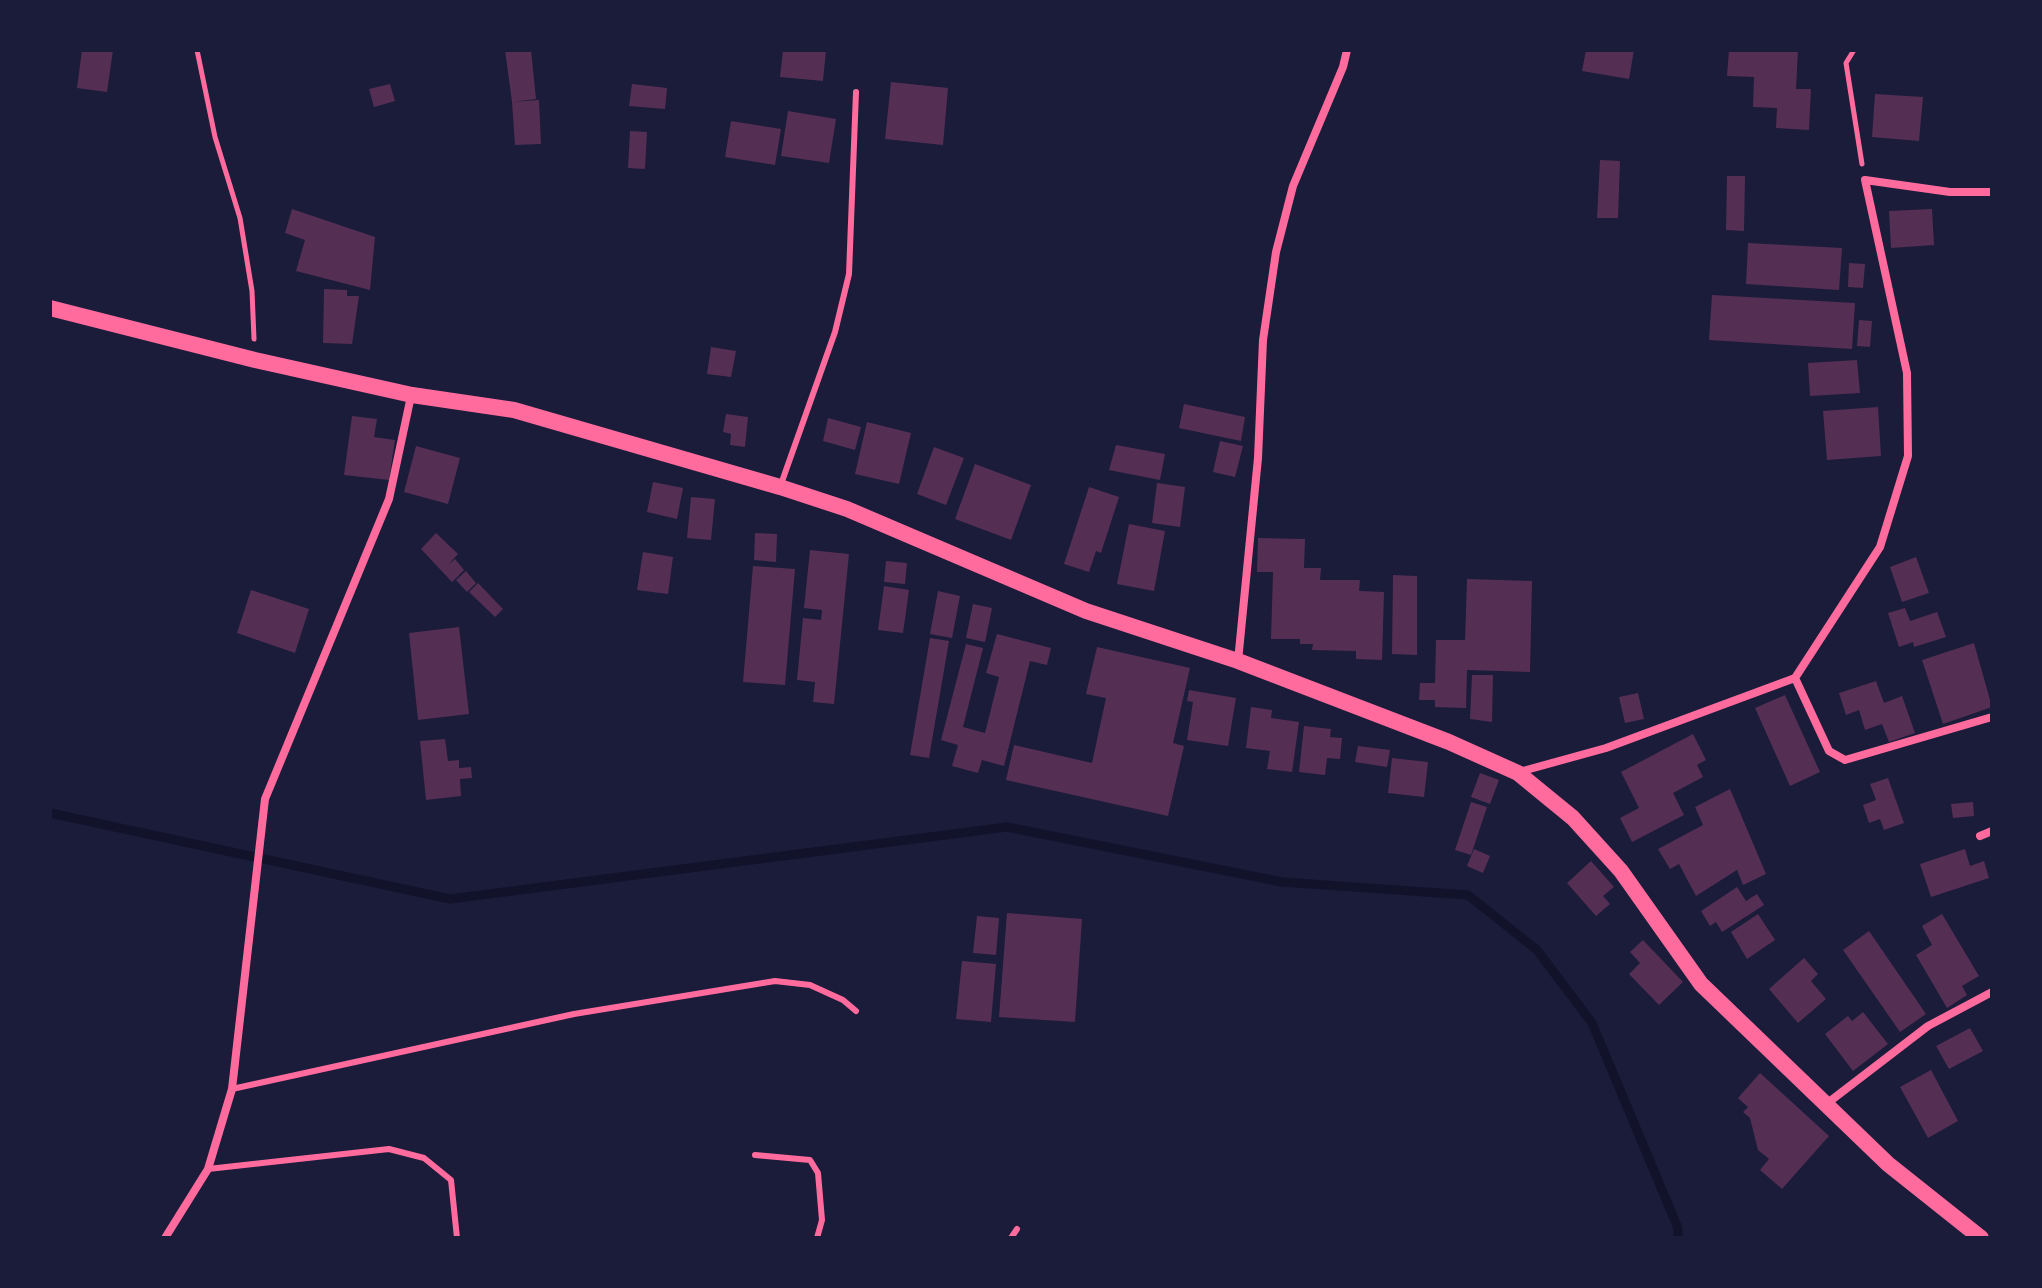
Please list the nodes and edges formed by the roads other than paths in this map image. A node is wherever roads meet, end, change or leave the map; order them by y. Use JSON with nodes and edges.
{"nodes":[{"id":1,"x":1347,"y":50,"type":"edge"},
{"id":2,"x":856,"y":92,"type":"dead end"},
{"id":3,"x":1992,"y":192,"type":"edge"},
{"id":4,"x":50,"y":308,"type":"edge"},
{"id":5,"x":412,"y":395,"type":"junction"},
{"id":6,"x":780,"y":487,"type":"junction"},
{"id":7,"x":1238,"y":661,"type":"junction"},
{"id":8,"x":1795,"y":678,"type":"junction"},
{"id":9,"x":1992,"y":717,"type":"edge"},
{"id":10,"x":1518,"y":773,"type":"junction"},
{"id":11,"x":1992,"y":831,"type":"edge"},
{"id":12,"x":1980,"y":836,"type":"dead end"},
{"id":13,"x":1992,"y":992,"type":"edge"},
{"id":14,"x":856,"y":1011,"type":"dead end"},
{"id":15,"x":232,"y":1089,"type":"junction"},
{"id":16,"x":1825,"y":1105,"type":"junction"},
{"id":17,"x":755,"y":1155,"type":"dead end"},
{"id":18,"x":208,"y":1169,"type":"junction"},
{"id":19,"x":1017,"y":1229,"type":"dead end"},
{"id":20,"x":165,"y":1238,"type":"edge"},
{"id":21,"x":457,"y":1238,"type":"edge"},
{"id":22,"x":817,"y":1238,"type":"edge"},
{"id":23,"x":1011,"y":1238,"type":"edge"},
{"id":24,"x":1981,"y":1238,"type":"edge"}],
"edges":[{"from":1,"to":7,"type":"street"},
{"from":2,"to":6,"type":"lane"},
{"from":3,"to":8,"type":"street"},
{"from":4,"to":5,"type":"main road"},
{"from":5,"to":6,"type":"main road"},
{"from":5,"to":15,"type":"street"},
{"from":6,"to":7,"type":"main road"},
{"from":7,"to":10,"type":"main road"},
{"from":8,"to":9,"type":"street"},
{"from":8,"to":10,"type":"street"},
{"from":10,"to":16,"type":"main road"},
{"from":11,"to":12,"type":"street"},
{"from":13,"to":16,"type":"street"},
{"from":14,"to":15,"type":"lane"},
{"from":15,"to":18,"type":"street"},
{"from":16,"to":24,"type":"main road"},
{"from":17,"to":22,"type":"lane"},
{"from":18,"to":20,"type":"street"},
{"from":18,"to":21,"type":"lane"},
{"from":19,"to":23,"type":"lane"}]}
